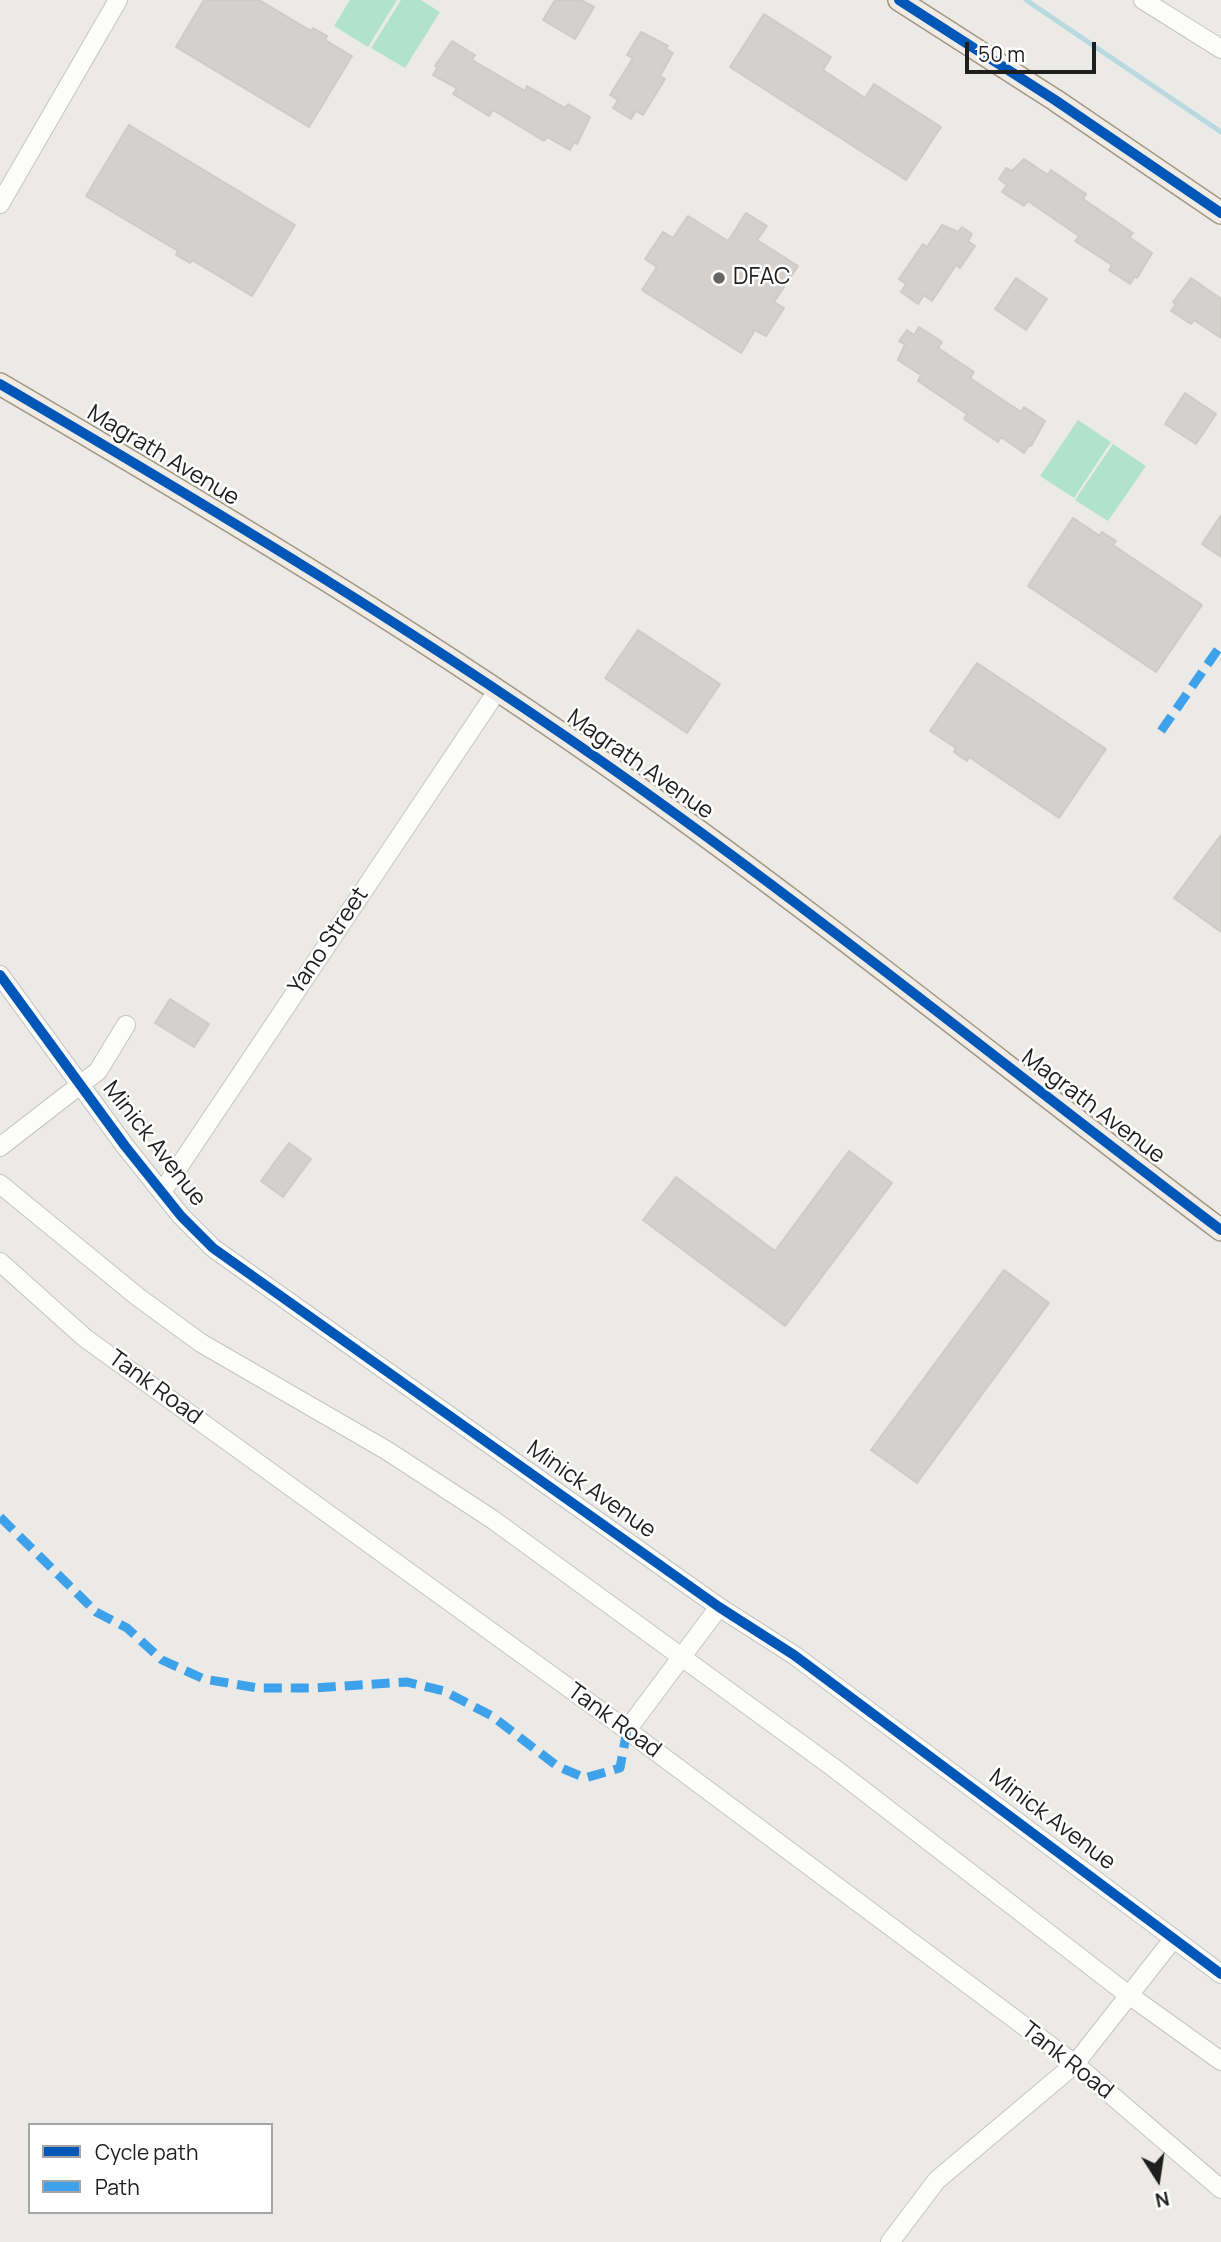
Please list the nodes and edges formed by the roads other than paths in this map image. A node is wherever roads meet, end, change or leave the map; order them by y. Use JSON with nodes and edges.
{"nodes":[{"id":1,"x":118,"y":0,"type":"edge"},
{"id":2,"x":899,"y":0,"type":"edge"},
{"id":3,"x":1143,"y":0,"type":"edge"},
{"id":4,"x":1221,"y":49,"type":"edge"},
{"id":5,"x":0,"y":204,"type":"edge"},
{"id":6,"x":1221,"y":213,"type":"edge"},
{"id":7,"x":0,"y":384,"type":"edge"},
{"id":8,"x":497,"y":691,"type":"junction"},
{"id":9,"x":0,"y":975,"type":"edge"},
{"id":10,"x":126,"y":1024,"type":"dead end"},
{"id":11,"x":81,"y":1084,"type":"junction"},
{"id":12,"x":0,"y":1147,"type":"edge"},
{"id":13,"x":0,"y":1184,"type":"edge"},
{"id":14,"x":162,"y":1192,"type":"junction"},
{"id":15,"x":1221,"y":1230,"type":"edge"},
{"id":16,"x":0,"y":1262,"type":"edge"},
{"id":17,"x":719,"y":1607,"type":"junction"},
{"id":18,"x":681,"y":1656,"type":"junction"},
{"id":19,"x":628,"y":1730,"type":"junction"},
{"id":20,"x":1174,"y":1938,"type":"junction"},
{"id":21,"x":1221,"y":1974,"type":"edge"},
{"id":22,"x":1128,"y":1995,"type":"junction"},
{"id":23,"x":1221,"y":2061,"type":"edge"},
{"id":24,"x":1075,"y":2064,"type":"junction"},
{"id":25,"x":1221,"y":2189,"type":"edge"},
{"id":26,"x":890,"y":2242,"type":"edge"}],
"edges":[{"from":1,"to":5,"type":"street"},
{"from":2,"to":6,"type":"main road"},
{"from":3,"to":4,"type":"street"},
{"from":7,"to":8,"type":"main road","name":"Magrath Avenue"},
{"from":8,"to":14,"type":"street","name":"Yano Street"},
{"from":8,"to":15,"type":"main road","name":"Magrath Avenue"},
{"from":9,"to":11,"type":"street","name":"Minick Avenue"},
{"from":10,"to":11,"type":"street"},
{"from":11,"to":12,"type":"street"},
{"from":11,"to":14,"type":"street","name":"Minick Avenue"},
{"from":13,"to":18,"type":"street"},
{"from":14,"to":17,"type":"street","name":"Minick Avenue"},
{"from":16,"to":19,"type":"street","name":"Tank Road"},
{"from":17,"to":18,"type":"street"},
{"from":17,"to":20,"type":"street","name":"Minick Avenue"},
{"from":18,"to":19,"type":"street"},
{"from":18,"to":22,"type":"street"},
{"from":19,"to":24,"type":"street","name":"Tank Road"},
{"from":20,"to":21,"type":"street","name":"Minick Avenue"},
{"from":20,"to":22,"type":"street"},
{"from":22,"to":23,"type":"street"},
{"from":22,"to":24,"type":"street"},
{"from":24,"to":25,"type":"street","name":"Tank Road"},
{"from":24,"to":26,"type":"street"}]}
